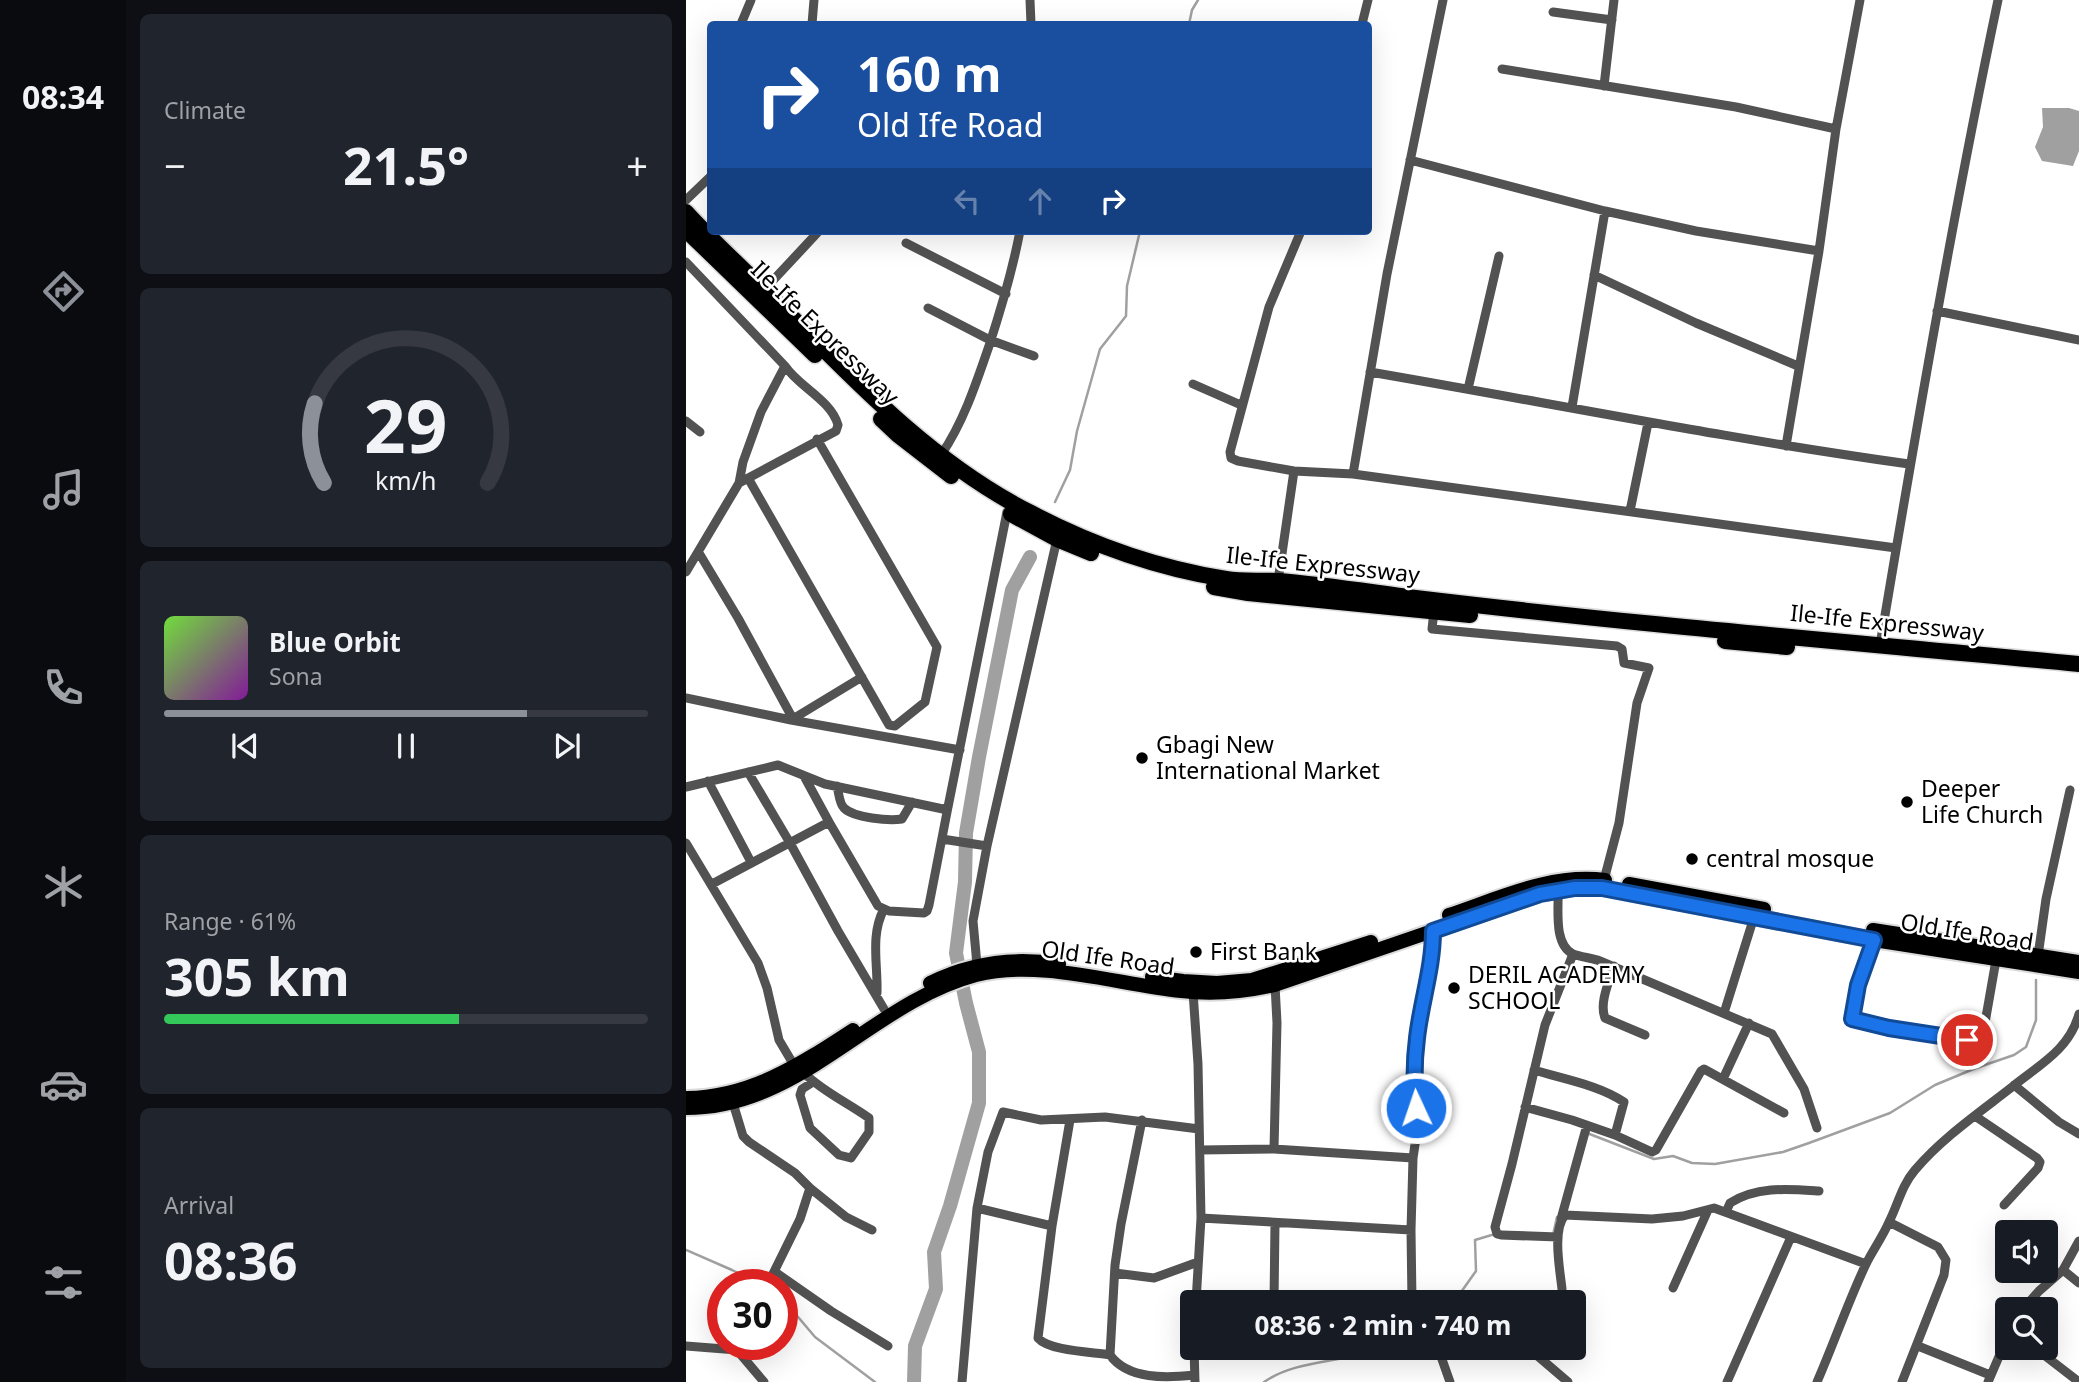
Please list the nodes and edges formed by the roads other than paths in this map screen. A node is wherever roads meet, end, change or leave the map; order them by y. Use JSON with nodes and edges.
{"nodes":[{"id":1,"x":750,"y":0,"type":"edge"},
{"id":2,"x":814,"y":0,"type":"edge"},
{"id":3,"x":1030,"y":0,"type":"edge"},
{"id":4,"x":1368,"y":0,"type":"edge"},
{"id":5,"x":1443,"y":0,"type":"edge"},
{"id":6,"x":1614,"y":0,"type":"edge"},
{"id":7,"x":1860,"y":0,"type":"edge"},
{"id":8,"x":1998,"y":0,"type":"edge"},
{"id":9,"x":1553,"y":12,"type":"dead end"},
{"id":10,"x":1612,"y":20,"type":"junction"},
{"id":11,"x":742,"y":21,"type":"edge"},
{"id":12,"x":812,"y":21,"type":"edge"},
{"id":13,"x":1031,"y":21,"type":"edge"},
{"id":14,"x":1363,"y":21,"type":"edge"},
{"id":15,"x":1502,"y":69,"type":"dead end"},
{"id":16,"x":1604,"y":86,"type":"junction"},
{"id":17,"x":1836,"y":129,"type":"junction"},
{"id":18,"x":1410,"y":160,"type":"junction"},
{"id":19,"x":707,"y":180,"type":"edge"},
{"id":20,"x":686,"y":200,"type":"edge"},
{"id":21,"x":1605,"y":211,"type":"junction"},
{"id":22,"x":686,"y":212,"type":"edge"},
{"id":23,"x":707,"y":229,"type":"edge"},
{"id":24,"x":686,"y":230,"type":"edge"},
{"id":25,"x":713,"y":235,"type":"edge"},
{"id":26,"x":815,"y":235,"type":"edge"},
{"id":27,"x":1019,"y":235,"type":"edge"},
{"id":28,"x":1299,"y":235,"type":"edge"},
{"id":29,"x":906,"y":243,"type":"dead end"},
{"id":30,"x":1819,"y":251,"type":"junction"},
{"id":31,"x":1499,"y":257,"type":"dead end"},
{"id":32,"x":686,"y":262,"type":"edge"},
{"id":33,"x":1594,"y":275,"type":"junction"},
{"id":34,"x":765,"y":289,"type":"junction"},
{"id":35,"x":1006,"y":294,"type":"junction"},
{"id":36,"x":928,"y":308,"type":"dead end"},
{"id":37,"x":1937,"y":311,"type":"junction"},
{"id":38,"x":990,"y":340,"type":"junction"},
{"id":39,"x":2079,"y":340,"type":"edge"},
{"id":40,"x":1034,"y":356,"type":"dead end"},
{"id":41,"x":785,"y":366,"type":"junction"},
{"id":42,"x":1798,"y":366,"type":"junction"},
{"id":43,"x":1370,"y":372,"type":"junction"},
{"id":44,"x":1193,"y":384,"type":"dead end"},
{"id":45,"x":1468,"y":389,"type":"junction"},
{"id":46,"x":1241,"y":405,"type":"junction"},
{"id":47,"x":1572,"y":407,"type":"junction"},
{"id":48,"x":686,"y":421,"type":"edge"},
{"id":49,"x":1648,"y":424,"type":"junction"},
{"id":50,"x":701,"y":432,"type":"dead end"},
{"id":51,"x":817,"y":439,"type":"junction"},
{"id":52,"x":1786,"y":446,"type":"junction"},
{"id":53,"x":941,"y":455,"type":"junction"},
{"id":54,"x":1909,"y":464,"type":"junction"},
{"id":55,"x":1294,"y":471,"type":"junction"},
{"id":56,"x":1353,"y":474,"type":"junction"},
{"id":57,"x":743,"y":480,"type":"junction"},
{"id":58,"x":1630,"y":511,"type":"junction"},
{"id":59,"x":1007,"y":512,"type":"junction"},
{"id":60,"x":1057,"y":539,"type":"junction"},
{"id":61,"x":1896,"y":548,"type":"junction"},
{"id":62,"x":699,"y":553,"type":"junction"},
{"id":63,"x":686,"y":572,"type":"edge"},
{"id":64,"x":1278,"y":581,"type":"junction"},
{"id":65,"x":1434,"y":611,"type":"junction"},
{"id":66,"x":1880,"y":645,"type":"junction"},
{"id":67,"x":2079,"y":664,"type":"edge"},
{"id":68,"x":2079,"y":674,"type":"edge"},
{"id":69,"x":862,"y":677,"type":"junction"},
{"id":70,"x":686,"y":698,"type":"edge"},
{"id":71,"x":792,"y":720,"type":"junction"},
{"id":72,"x":891,"y":727,"type":"junction"},
{"id":73,"x":891,"y":737,"type":"junction"},
{"id":74,"x":960,"y":750,"type":"junction"},
{"id":75,"x":748,"y":772,"type":"junction"},
{"id":76,"x":804,"y":776,"type":"junction"},
{"id":77,"x":708,"y":781,"type":"junction"},
{"id":78,"x":837,"y":786,"type":"junction"},
{"id":79,"x":686,"y":787,"type":"edge"},
{"id":80,"x":2070,"y":790,"type":"dead end"},
{"id":81,"x":912,"y":802,"type":"junction"},
{"id":82,"x":948,"y":807,"type":"junction"},
{"id":83,"x":829,"y":822,"type":"junction"},
{"id":84,"x":944,"y":839,"type":"junction"},
{"id":85,"x":686,"y":843,"type":"edge"},
{"id":86,"x":790,"y":843,"type":"junction"},
{"id":87,"x":985,"y":846,"type":"junction"},
{"id":88,"x":751,"y":862,"type":"junction"},
{"id":89,"x":1604,"y":880,"type":"junction"},
{"id":90,"x":712,"y":884,"type":"junction"},
{"id":91,"x":1558,"y":890,"type":"junction"},
{"id":92,"x":884,"y":909,"type":"junction"},
{"id":93,"x":1754,"y":918,"type":"junction"},
{"id":94,"x":1814,"y":924,"type":"junction"},
{"id":95,"x":1433,"y":931,"type":"junction"},
{"id":96,"x":1874,"y":940,"type":"junction"},
{"id":97,"x":1358,"y":951,"type":"junction"},
{"id":98,"x":1573,"y":954,"type":"junction"},
{"id":99,"x":2038,"y":956,"type":"junction"},
{"id":100,"x":1996,"y":960,"type":"junction"},
{"id":101,"x":2079,"y":962,"type":"edge"},
{"id":102,"x":1026,"y":965,"type":"junction"},
{"id":103,"x":1614,"y":967,"type":"junction"},
{"id":104,"x":2079,"y":972,"type":"edge"},
{"id":105,"x":960,"y":974,"type":"junction"},
{"id":106,"x":1275,"y":985,"type":"junction"},
{"id":107,"x":1193,"y":992,"type":"junction"},
{"id":108,"x":877,"y":995,"type":"junction"},
{"id":109,"x":884,"y":1009,"type":"junction"},
{"id":110,"x":1724,"y":1013,"type":"junction"},
{"id":111,"x":2079,"y":1014,"type":"edge"},
{"id":112,"x":1749,"y":1023,"type":"junction"},
{"id":113,"x":1645,"y":1035,"type":"dead end"},
{"id":114,"x":1534,"y":1070,"type":"junction"},
{"id":115,"x":804,"y":1074,"type":"junction"},
{"id":116,"x":1723,"y":1079,"type":"junction"},
{"id":117,"x":2014,"y":1085,"type":"junction"},
{"id":118,"x":686,"y":1098,"type":"edge"},
{"id":119,"x":733,"y":1103,"type":"junction"},
{"id":120,"x":1525,"y":1107,"type":"junction"},
{"id":121,"x":686,"y":1108,"type":"edge"},
{"id":122,"x":1784,"y":1113,"type":"dead end"},
{"id":123,"x":1975,"y":1116,"type":"junction"},
{"id":124,"x":1070,"y":1120,"type":"junction"},
{"id":125,"x":1142,"y":1120,"type":"junction"},
{"id":126,"x":1587,"y":1125,"type":"junction"},
{"id":127,"x":1817,"y":1128,"type":"dead end"},
{"id":128,"x":1199,"y":1129,"type":"junction"},
{"id":129,"x":2079,"y":1134,"type":"edge"},
{"id":130,"x":1615,"y":1135,"type":"junction"},
{"id":131,"x":1275,"y":1149,"type":"junction"},
{"id":132,"x":1200,"y":1150,"type":"junction"},
{"id":133,"x":1413,"y":1158,"type":"junction"},
{"id":134,"x":810,"y":1188,"type":"junction"},
{"id":135,"x":1819,"y":1191,"type":"dead end"},
{"id":136,"x":2004,"y":1205,"type":"dead end"},
{"id":137,"x":977,"y":1208,"type":"junction"},
{"id":138,"x":1707,"y":1210,"type":"junction"},
{"id":139,"x":1726,"y":1212,"type":"junction"},
{"id":140,"x":1202,"y":1218,"type":"junction"},
{"id":141,"x":1562,"y":1219,"type":"junction"},
{"id":142,"x":1889,"y":1222,"type":"junction"},
{"id":143,"x":1275,"y":1223,"type":"junction"},
{"id":144,"x":1052,"y":1226,"type":"junction"},
{"id":145,"x":872,"y":1230,"type":"dead end"},
{"id":146,"x":1411,"y":1230,"type":"junction"},
{"id":147,"x":1558,"y":1237,"type":"junction"},
{"id":148,"x":1791,"y":1237,"type":"junction"},
{"id":149,"x":2079,"y":1241,"type":"edge"},
{"id":150,"x":1198,"y":1262,"type":"junction"},
{"id":151,"x":1866,"y":1264,"type":"junction"},
{"id":152,"x":776,"y":1269,"type":"edge"},
{"id":153,"x":2063,"y":1270,"type":"junction"},
{"id":154,"x":1115,"y":1273,"type":"junction"},
{"id":155,"x":2079,"y":1283,"type":"edge"},
{"id":156,"x":798,"y":1288,"type":"edge"},
{"id":157,"x":1562,"y":1289,"type":"dead end"},
{"id":158,"x":1673,"y":1289,"type":"dead end"},
{"id":159,"x":1197,"y":1290,"type":"edge"},
{"id":160,"x":1275,"y":1290,"type":"edge"},
{"id":161,"x":1412,"y":1290,"type":"edge"},
{"id":162,"x":2034,"y":1297,"type":"edge"},
{"id":163,"x":686,"y":1346,"type":"edge"},
{"id":164,"x":707,"y":1346,"type":"edge"},
{"id":165,"x":888,"y":1346,"type":"dead end"},
{"id":166,"x":1918,"y":1346,"type":"junction"},
{"id":167,"x":1110,"y":1355,"type":"junction"},
{"id":168,"x":748,"y":1360,"type":"edge"},
{"id":169,"x":1194,"y":1360,"type":"edge"},
{"id":170,"x":1442,"y":1360,"type":"edge"},
{"id":171,"x":1542,"y":1360,"type":"edge"},
{"id":172,"x":1997,"y":1360,"type":"edge"},
{"id":173,"x":2051,"y":1360,"type":"edge"},
{"id":174,"x":1195,"y":1378,"type":"edge"},
{"id":175,"x":1989,"y":1379,"type":"edge"},
{"id":176,"x":764,"y":1382,"type":"edge"},
{"id":177,"x":962,"y":1382,"type":"edge"},
{"id":178,"x":1450,"y":1382,"type":"edge"},
{"id":179,"x":1567,"y":1382,"type":"edge"},
{"id":180,"x":1727,"y":1382,"type":"edge"},
{"id":181,"x":1817,"y":1382,"type":"edge"},
{"id":182,"x":1902,"y":1382,"type":"edge"},
{"id":183,"x":2079,"y":1382,"type":"edge"}],
"edges":[{"from":1,"to":11,"type":"street"},
{"from":2,"to":12,"type":"street"},
{"from":3,"to":13,"type":"street"},
{"from":4,"to":14,"type":"street"},
{"from":5,"to":18,"type":"street"},
{"from":6,"to":10,"type":"street"},
{"from":7,"to":17,"type":"street"},
{"from":8,"to":37,"type":"street"},
{"from":9,"to":10,"type":"street"},
{"from":10,"to":16,"type":"street"},
{"from":15,"to":16,"type":"street"},
{"from":16,"to":17,"type":"street"},
{"from":17,"to":30,"type":"street"},
{"from":18,"to":21,"type":"street"},
{"from":18,"to":43,"type":"street"},
{"from":19,"to":20,"type":"street"},
{"from":21,"to":30,"type":"street"},
{"from":21,"to":33,"type":"street"},
{"from":22,"to":23,"type":"highway","name":"Ile-Ife Expressway"},
{"from":24,"to":59,"type":"highway","name":"Ile-Ife Expressway"},
{"from":25,"to":34,"type":"highway","name":"Ile-Ife Expressway"},
{"from":26,"to":34,"type":"street"},
{"from":27,"to":35,"type":"street"},
{"from":28,"to":46,"type":"street"},
{"from":29,"to":35,"type":"street"},
{"from":30,"to":42,"type":"street"},
{"from":31,"to":45,"type":"street"},
{"from":32,"to":41,"type":"street"},
{"from":33,"to":42,"type":"street"},
{"from":33,"to":47,"type":"street"},
{"from":34,"to":53,"type":"highway","name":"Ile-Ife Expressway"},
{"from":35,"to":38,"type":"street"},
{"from":36,"to":38,"type":"street"},
{"from":37,"to":39,"type":"street"},
{"from":37,"to":54,"type":"street"},
{"from":38,"to":40,"type":"street"},
{"from":38,"to":53,"type":"street"},
{"from":41,"to":51,"type":"street"},
{"from":41,"to":57,"type":"street"},
{"from":42,"to":52,"type":"street"},
{"from":43,"to":45,"type":"street"},
{"from":43,"to":56,"type":"street"},
{"from":44,"to":46,"type":"street"},
{"from":45,"to":47,"type":"street"},
{"from":46,"to":55,"type":"street"},
{"from":47,"to":49,"type":"street"},
{"from":48,"to":50,"type":"street"},
{"from":49,"to":52,"type":"street"},
{"from":49,"to":58,"type":"street"},
{"from":51,"to":57,"type":"street"},
{"from":51,"to":72,"type":"street"},
{"from":52,"to":54,"type":"street"},
{"from":53,"to":64,"type":"highway","name":"Ile-Ife Expressway"},
{"from":54,"to":61,"type":"street"},
{"from":55,"to":56,"type":"street"},
{"from":55,"to":64,"type":"street"},
{"from":56,"to":58,"type":"street"},
{"from":57,"to":62,"type":"street"},
{"from":57,"to":69,"type":"street"},
{"from":58,"to":61,"type":"street"},
{"from":59,"to":60,"type":"highway","name":"Ile-Ife Expressway"},
{"from":59,"to":74,"type":"street"},
{"from":60,"to":65,"type":"highway","name":"Ile-Ife Expressway"},
{"from":60,"to":87,"type":"street"},
{"from":61,"to":66,"type":"street"},
{"from":62,"to":63,"type":"street"},
{"from":62,"to":71,"type":"street"},
{"from":64,"to":66,"type":"highway","name":"Ile-Ife Expressway"},
{"from":65,"to":68,"type":"highway","name":"Ile-Ife Expressway"},
{"from":65,"to":89,"type":"street"},
{"from":66,"to":67,"type":"highway","name":"Ile-Ife Expressway"},
{"from":69,"to":71,"type":"street"},
{"from":69,"to":72,"type":"street"},
{"from":70,"to":71,"type":"street"},
{"from":71,"to":73,"type":"street"},
{"from":72,"to":73,"type":"street"},
{"from":73,"to":74,"type":"street"},
{"from":74,"to":82,"type":"street"},
{"from":75,"to":76,"type":"street"},
{"from":75,"to":77,"type":"street"},
{"from":75,"to":86,"type":"street"},
{"from":76,"to":78,"type":"street"},
{"from":76,"to":83,"type":"street"},
{"from":77,"to":79,"type":"street"},
{"from":77,"to":88,"type":"street"},
{"from":78,"to":81,"type":"street"},
{"from":78,"to":81,"type":"street"},
{"from":80,"to":99,"type":"street"},
{"from":81,"to":82,"type":"street"},
{"from":82,"to":84,"type":"street"},
{"from":83,"to":86,"type":"street"},
{"from":83,"to":92,"type":"street"},
{"from":84,"to":87,"type":"street"},
{"from":84,"to":92,"type":"street"},
{"from":85,"to":90,"type":"street"},
{"from":86,"to":88,"type":"street"},
{"from":86,"to":108,"type":"street"},
{"from":87,"to":105,"type":"street"},
{"from":88,"to":90,"type":"street"},
{"from":89,"to":94,"type":"main road","name":"Old Ife Road"},
{"from":89,"to":97,"type":"main road","name":"Old Ife Road"},
{"from":90,"to":115,"type":"street"},
{"from":91,"to":93,"type":"main road","name":"Old Ife Road"},
{"from":91,"to":95,"type":"main road","name":"Old Ife Road"},
{"from":91,"to":98,"type":"street"},
{"from":92,"to":108,"type":"street"},
{"from":93,"to":94,"type":"main road","name":"Old Ife Road"},
{"from":93,"to":110,"type":"street"},
{"from":94,"to":96,"type":"main road","name":"Old Ife Road"},
{"from":94,"to":99,"type":"main road","name":"Old Ife Road"},
{"from":95,"to":97,"type":"main road","name":"Old Ife Road"},
{"from":95,"to":133,"type":"street"},
{"from":96,"to":100,"type":"main road","name":"Old Ife Road"},
{"from":96,"to":100,"type":"street"},
{"from":97,"to":102,"type":"main road","name":"Old Ife Road"},
{"from":97,"to":106,"type":"main road","name":"Old Ife Road"},
{"from":98,"to":103,"type":"street"},
{"from":98,"to":114,"type":"street"},
{"from":99,"to":101,"type":"main road","name":"Old Ife Road"},
{"from":100,"to":104,"type":"main road","name":"Old Ife Road"},
{"from":102,"to":105,"type":"main road","name":"Old Ife Road"},
{"from":102,"to":107,"type":"main road","name":"Old Ife Road"},
{"from":103,"to":110,"type":"street"},
{"from":103,"to":113,"type":"street"},
{"from":105,"to":109,"type":"main road","name":"Old Ife Road"},
{"from":105,"to":115,"type":"main road","name":"Old Ife Road"},
{"from":106,"to":107,"type":"main road","name":"Old Ife Road"},
{"from":106,"to":131,"type":"street"},
{"from":107,"to":128,"type":"street"},
{"from":108,"to":109,"type":"street"},
{"from":109,"to":115,"type":"main road","name":"Old Ife Road"},
{"from":110,"to":112,"type":"street"},
{"from":111,"to":117,"type":"street"},
{"from":112,"to":116,"type":"street"},
{"from":112,"to":127,"type":"street"},
{"from":114,"to":120,"type":"street"},
{"from":114,"to":130,"type":"street"},
{"from":115,"to":115,"type":"street"},
{"from":115,"to":118,"type":"main road","name":"Old Ife Road"},
{"from":115,"to":119,"type":"main road","name":"Old Ife Road"},
{"from":116,"to":122,"type":"street"},
{"from":116,"to":130,"type":"street"},
{"from":117,"to":123,"type":"street"},
{"from":117,"to":129,"type":"street"},
{"from":119,"to":121,"type":"main road","name":"Old Ife Road"},
{"from":119,"to":134,"type":"street"},
{"from":120,"to":126,"type":"street"},
{"from":120,"to":147,"type":"street"},
{"from":123,"to":136,"type":"street"},
{"from":123,"to":142,"type":"street"},
{"from":124,"to":125,"type":"street"},
{"from":124,"to":137,"type":"street"},
{"from":124,"to":144,"type":"street"},
{"from":125,"to":128,"type":"street"},
{"from":125,"to":154,"type":"street"},
{"from":126,"to":130,"type":"street"},
{"from":126,"to":141,"type":"street"},
{"from":128,"to":132,"type":"street"},
{"from":131,"to":132,"type":"street"},
{"from":131,"to":133,"type":"street"},
{"from":132,"to":140,"type":"street"},
{"from":133,"to":146,"type":"street"},
{"from":134,"to":145,"type":"street"},
{"from":134,"to":152,"type":"street"},
{"from":135,"to":139,"type":"street"},
{"from":137,"to":144,"type":"street"},
{"from":137,"to":177,"type":"street"},
{"from":138,"to":139,"type":"street"},
{"from":138,"to":141,"type":"street"},
{"from":138,"to":158,"type":"street"},
{"from":139,"to":148,"type":"street"},
{"from":140,"to":143,"type":"street"},
{"from":140,"to":150,"type":"street"},
{"from":141,"to":147,"type":"street"},
{"from":142,"to":151,"type":"street"},
{"from":142,"to":166,"type":"street"},
{"from":143,"to":146,"type":"street"},
{"from":143,"to":160,"type":"street"},
{"from":144,"to":167,"type":"street"},
{"from":146,"to":161,"type":"street"},
{"from":147,"to":157,"type":"street"},
{"from":148,"to":151,"type":"street"},
{"from":148,"to":180,"type":"street"},
{"from":149,"to":153,"type":"street"},
{"from":150,"to":154,"type":"street"},
{"from":150,"to":159,"type":"street"},
{"from":151,"to":181,"type":"street"},
{"from":153,"to":155,"type":"street"},
{"from":153,"to":162,"type":"street"},
{"from":154,"to":167,"type":"street"},
{"from":156,"to":165,"type":"street"},
{"from":163,"to":164,"type":"street"},
{"from":166,"to":175,"type":"street"},
{"from":166,"to":182,"type":"street"},
{"from":167,"to":174,"type":"street"},
{"from":168,"to":176,"type":"street"},
{"from":169,"to":174,"type":"street"},
{"from":170,"to":178,"type":"street"},
{"from":171,"to":179,"type":"street"},
{"from":172,"to":175,"type":"street"},
{"from":173,"to":183,"type":"street"}]}
